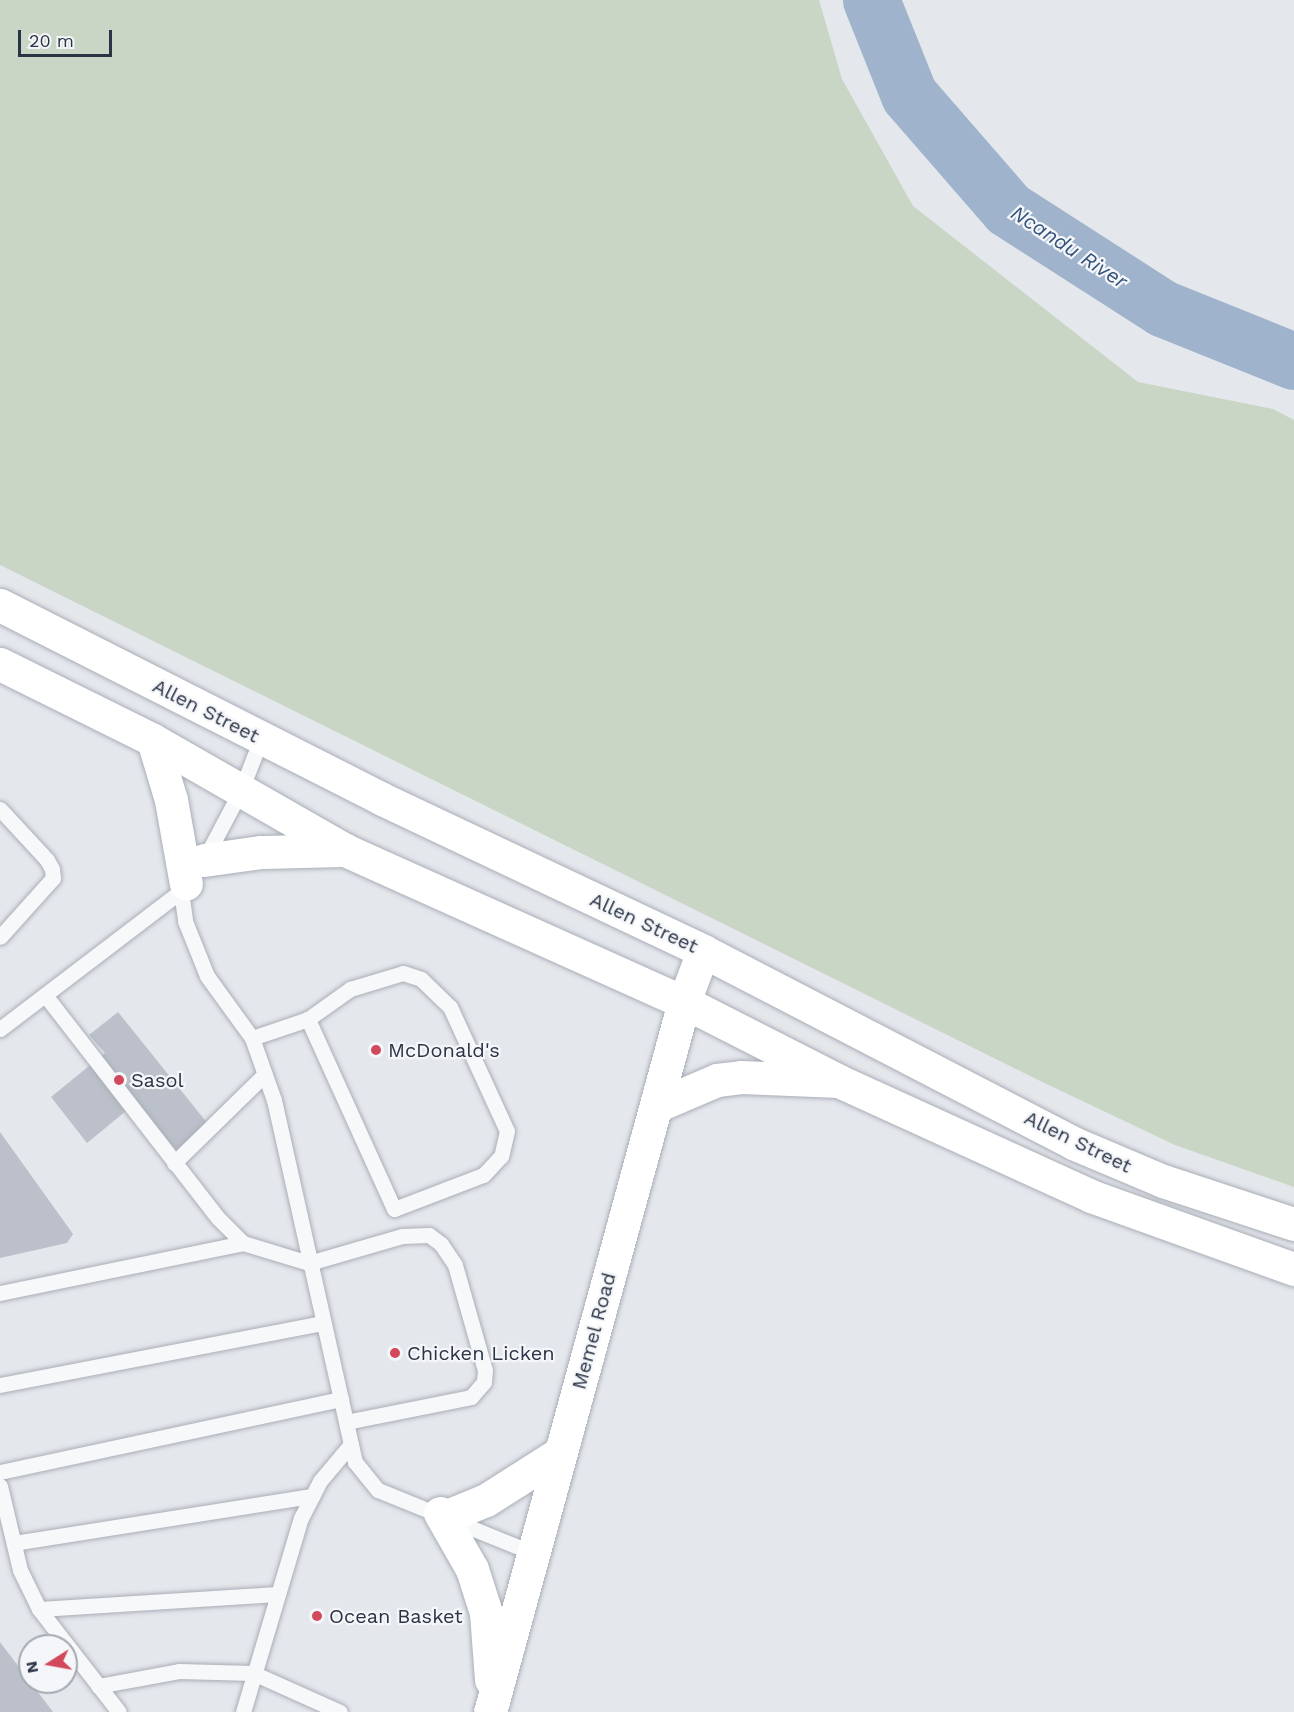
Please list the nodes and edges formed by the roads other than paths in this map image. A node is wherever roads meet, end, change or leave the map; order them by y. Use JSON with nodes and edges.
{"nodes":[{"id":1,"x":0,"y":605,"type":"edge"},
{"id":2,"x":0,"y":664,"type":"edge"},
{"id":3,"x":261,"y":739,"type":"junction"},
{"id":4,"x":153,"y":740,"type":"junction"},
{"id":5,"x":241,"y":790,"type":"junction"},
{"id":6,"x":0,"y":809,"type":"edge"},
{"id":7,"x":345,"y":850,"type":"junction"},
{"id":8,"x":190,"y":878,"type":"junction"},
{"id":9,"x":0,"y":938,"type":"edge"},
{"id":10,"x":703,"y":951,"type":"junction"},
{"id":11,"x":45,"y":995,"type":"junction"},
{"id":12,"x":684,"y":1002,"type":"junction"},
{"id":13,"x":308,"y":1019,"type":"junction"},
{"id":14,"x":0,"y":1029,"type":"edge"},
{"id":15,"x":252,"y":1038,"type":"junction"},
{"id":16,"x":265,"y":1074,"type":"junction"},
{"id":17,"x":839,"y":1081,"type":"junction"},
{"id":18,"x":656,"y":1106,"type":"junction"},
{"id":19,"x":174,"y":1163,"type":"junction"},
{"id":20,"x":394,"y":1209,"type":"junction"},
{"id":21,"x":1294,"y":1224,"type":"edge"},
{"id":22,"x":402,"y":1236,"type":"junction"},
{"id":23,"x":243,"y":1243,"type":"junction"},
{"id":24,"x":309,"y":1263,"type":"junction"},
{"id":25,"x":1294,"y":1269,"type":"edge"},
{"id":26,"x":0,"y":1293,"type":"edge"},
{"id":27,"x":323,"y":1323,"type":"junction"},
{"id":28,"x":0,"y":1385,"type":"edge"},
{"id":29,"x":340,"y":1399,"type":"junction"},
{"id":30,"x":345,"y":1422,"type":"junction"},
{"id":31,"x":351,"y":1444,"type":"junction"},
{"id":32,"x":560,"y":1453,"type":"junction"},
{"id":33,"x":0,"y":1472,"type":"edge"},
{"id":34,"x":0,"y":1486,"type":"edge"},
{"id":35,"x":312,"y":1496,"type":"junction"},
{"id":36,"x":444,"y":1515,"type":"junction"},
{"id":37,"x":14,"y":1543,"type":"junction"},
{"id":38,"x":533,"y":1553,"type":"junction"},
{"id":39,"x":278,"y":1594,"type":"junction"},
{"id":40,"x":39,"y":1609,"type":"junction"},
{"id":41,"x":253,"y":1673,"type":"junction"},
{"id":42,"x":98,"y":1686,"type":"junction"},
{"id":43,"x":491,"y":1707,"type":"edge"},
{"id":44,"x":119,"y":1712,"type":"edge"},
{"id":45,"x":243,"y":1712,"type":"edge"},
{"id":46,"x":340,"y":1712,"type":"edge"}],
"edges":[{"from":1,"to":3,"type":"main road","name":"Allen Street"},
{"from":2,"to":4,"type":"main road","name":"Allen Street"},
{"from":3,"to":5,"type":"lane"},
{"from":3,"to":10,"type":"main road","name":"Allen Street"},
{"from":4,"to":5,"type":"main road","name":"Allen Street"},
{"from":4,"to":8,"type":"main road"},
{"from":5,"to":7,"type":"main road","name":"Allen Street"},
{"from":5,"to":8,"type":"lane"},
{"from":6,"to":9,"type":"lane"},
{"from":7,"to":8,"type":"main road"},
{"from":7,"to":12,"type":"main road","name":"Allen Street"},
{"from":8,"to":11,"type":"lane"},
{"from":8,"to":15,"type":"lane"},
{"from":10,"to":12,"type":"main road","name":"Memel Road"},
{"from":10,"to":21,"type":"main road","name":"Allen Street"},
{"from":11,"to":14,"type":"lane"},
{"from":11,"to":19,"type":"lane"},
{"from":12,"to":17,"type":"main road","name":"Allen Street"},
{"from":12,"to":18,"type":"main road","name":"Memel Road"},
{"from":13,"to":15,"type":"lane"},
{"from":13,"to":20,"type":"lane"},
{"from":13,"to":20,"type":"lane"},
{"from":15,"to":16,"type":"lane"},
{"from":16,"to":19,"type":"lane"},
{"from":16,"to":24,"type":"lane"},
{"from":17,"to":18,"type":"main road"},
{"from":17,"to":25,"type":"main road","name":"Allen Street"},
{"from":18,"to":32,"type":"main road","name":"Memel Road"},
{"from":19,"to":23,"type":"lane"},
{"from":20,"to":22,"type":"lane"},
{"from":22,"to":24,"type":"lane"},
{"from":22,"to":30,"type":"lane"},
{"from":23,"to":24,"type":"lane"},
{"from":23,"to":26,"type":"lane"},
{"from":24,"to":27,"type":"lane"},
{"from":27,"to":28,"type":"lane"},
{"from":27,"to":29,"type":"lane"},
{"from":29,"to":30,"type":"lane"},
{"from":29,"to":33,"type":"lane"},
{"from":30,"to":31,"type":"lane"},
{"from":31,"to":35,"type":"lane"},
{"from":31,"to":36,"type":"lane"},
{"from":32,"to":36,"type":"main road"},
{"from":32,"to":38,"type":"main road","name":"Memel Road"},
{"from":34,"to":37,"type":"lane"},
{"from":35,"to":37,"type":"lane"},
{"from":35,"to":39,"type":"lane"},
{"from":36,"to":38,"type":"lane"},
{"from":36,"to":43,"type":"main road"},
{"from":37,"to":40,"type":"lane"},
{"from":38,"to":43,"type":"main road","name":"Memel Road"},
{"from":39,"to":40,"type":"lane"},
{"from":39,"to":41,"type":"lane"},
{"from":40,"to":42,"type":"lane"},
{"from":41,"to":42,"type":"lane"},
{"from":41,"to":45,"type":"lane"},
{"from":41,"to":46,"type":"lane"},
{"from":42,"to":44,"type":"lane"}]}
